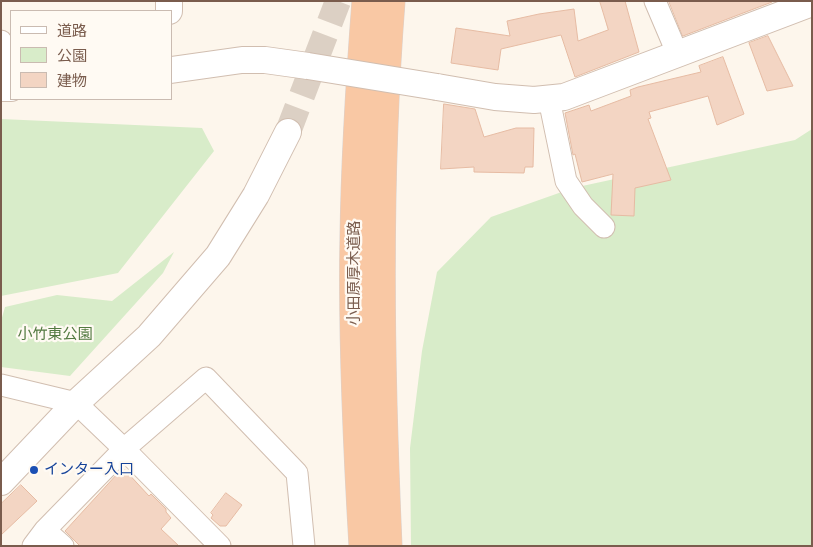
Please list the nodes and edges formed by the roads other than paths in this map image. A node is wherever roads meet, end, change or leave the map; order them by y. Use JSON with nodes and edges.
{"nodes":[{"id":1,"x":366,"y":1,"type":"edge"},
{"id":2,"x":391,"y":1,"type":"edge"},
{"id":3,"x":402,"y":1,"type":"edge"},
{"id":4,"x":655,"y":1,"type":"edge"},
{"id":5,"x":812,"y":3,"type":"edge"},
{"id":6,"x":1,"y":41,"type":"edge"},
{"id":7,"x":678,"y":54,"type":"junction"},
{"id":8,"x":387,"y":59,"type":"junction"},
{"id":9,"x":172,"y":64,"type":"edge"},
{"id":10,"x":5,"y":88,"type":"edge"},
{"id":11,"x":549,"y":99,"type":"junction"},
{"id":12,"x":288,"y":132,"type":"tunnel mouth"},
{"id":13,"x":604,"y":227,"type":"dead end"},
{"id":14,"x":1,"y":385,"type":"edge"},
{"id":15,"x":76,"y":403,"type":"junction"},
{"id":16,"x":124,"y":449,"type":"junction"},
{"id":17,"x":1,"y":482,"type":"edge"},
{"id":18,"x":39,"y":538,"type":"edge"},
{"id":19,"x":63,"y":546,"type":"edge"},
{"id":20,"x":220,"y":546,"type":"edge"},
{"id":21,"x":304,"y":546,"type":"edge"},
{"id":22,"x":363,"y":546,"type":"edge"},
{"id":23,"x":388,"y":546,"type":"edge"}],
"edges":[{"from":1,"to":22,"type":"highway","name":"小田原厚木道路"},
{"from":2,"to":8,"type":"highway","name":"小田原厚木道路"},
{"from":3,"to":8,"type":"highway"},
{"from":4,"to":7,"type":"street"},
{"from":5,"to":7,"type":"street"},
{"from":6,"to":10,"type":"street"},
{"from":7,"to":11,"type":"street"},
{"from":8,"to":23,"type":"highway","name":"小田原厚木道路"},
{"from":9,"to":11,"type":"street","bridge":true},
{"from":11,"to":13,"type":"street"},
{"from":12,"to":15,"type":"street"},
{"from":14,"to":15,"type":"street"},
{"from":15,"to":16,"type":"street"},
{"from":15,"to":17,"type":"street"},
{"from":16,"to":18,"type":"street"},
{"from":16,"to":20,"type":"street"},
{"from":16,"to":21,"type":"street"},
{"from":18,"to":19,"type":"street"}]}
